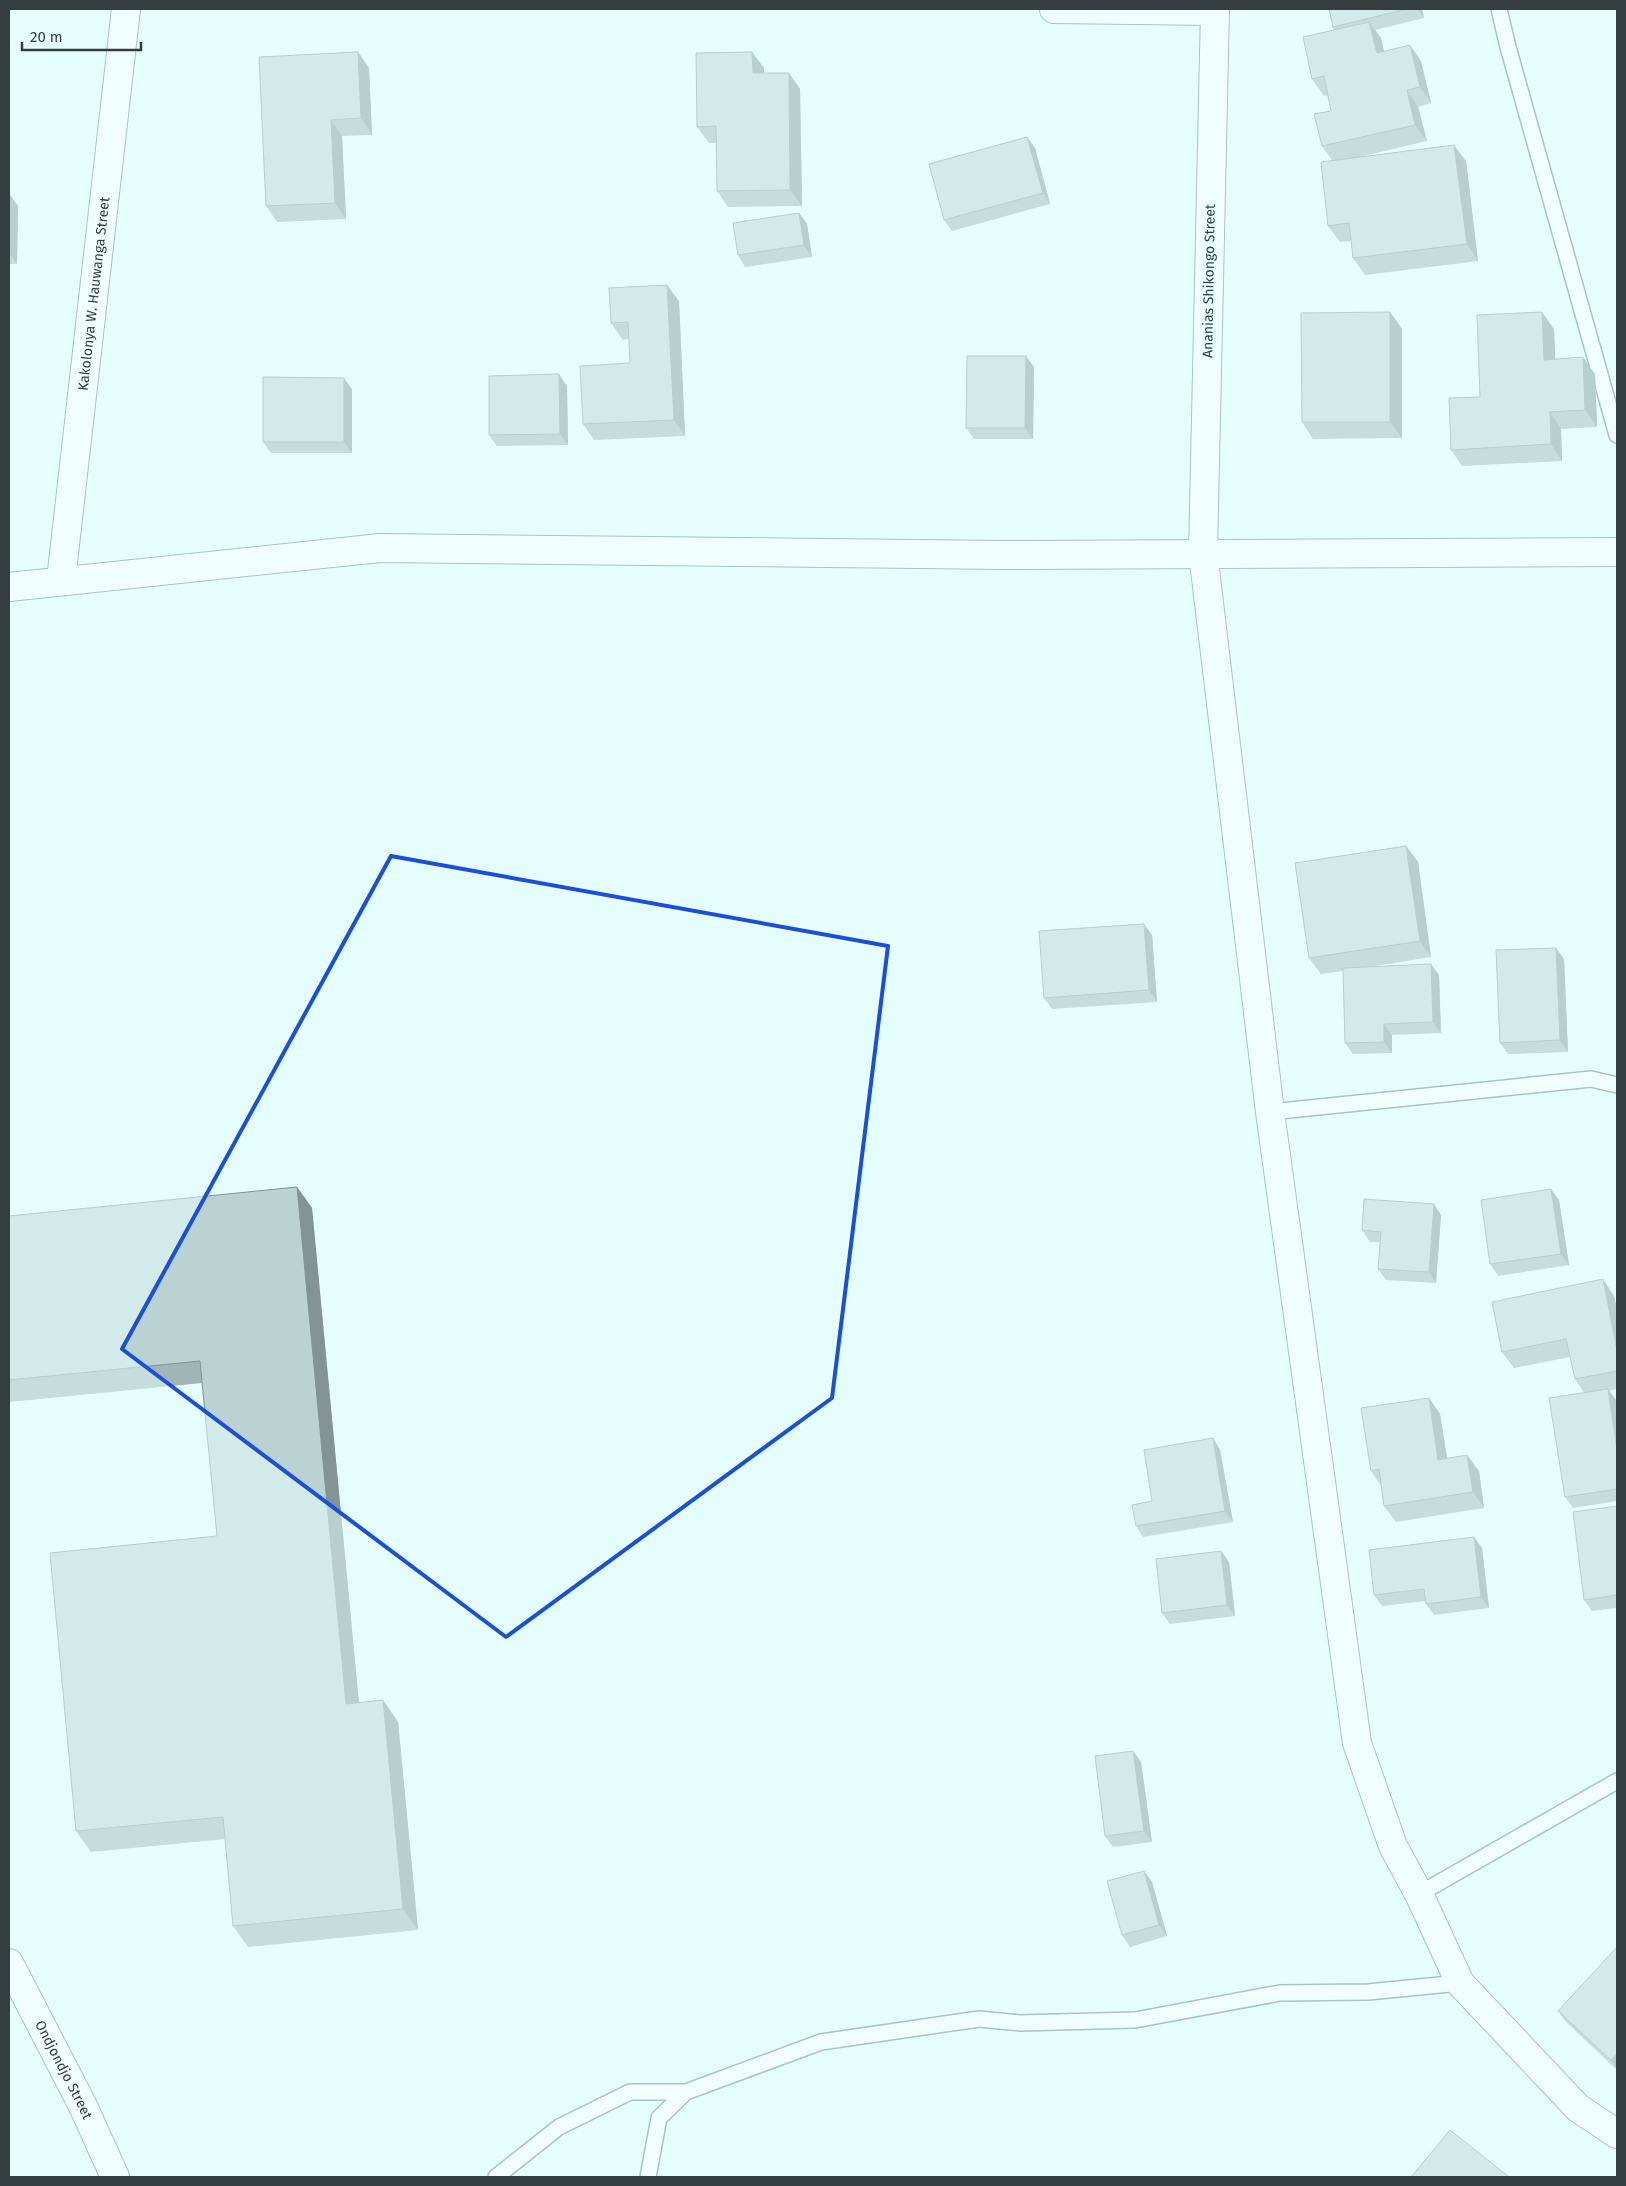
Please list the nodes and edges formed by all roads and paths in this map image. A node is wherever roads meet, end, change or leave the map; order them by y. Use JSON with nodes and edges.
{"nodes":[{"id":1,"x":126,"y":9,"type":"edge"},
{"id":2,"x":1054,"y":9,"type":"edge"},
{"id":3,"x":1499,"y":9,"type":"edge"},
{"id":4,"x":1215,"y":10,"type":"edge"},
{"id":5,"x":1617,"y":435,"type":"edge"},
{"id":6,"x":1617,"y":552,"type":"edge"},
{"id":7,"x":1203,"y":554,"type":"junction"},
{"id":8,"x":61,"y":580,"type":"junction"},
{"id":9,"x":9,"y":586,"type":"edge"},
{"id":10,"x":1617,"y":1085,"type":"edge"},
{"id":11,"x":1270,"y":1112,"type":"junction"},
{"id":12,"x":1617,"y":1781,"type":"edge"},
{"id":13,"x":1419,"y":1894,"type":"junction"},
{"id":14,"x":9,"y":1963,"type":"edge"},
{"id":15,"x":1460,"y":1983,"type":"junction"},
{"id":16,"x":686,"y":2092,"type":"junction"},
{"id":17,"x":1617,"y":2134,"type":"edge"},
{"id":18,"x":115,"y":2177,"type":"edge"},
{"id":19,"x":496,"y":2177,"type":"edge"},
{"id":20,"x":648,"y":2177,"type":"edge"}],
"edges":[{"from":1,"to":8,"type":"street","name":"Kakolonya W. Hauwanga Street"},
{"from":2,"to":4,"type":"street"},
{"from":3,"to":5,"type":"lane"},
{"from":4,"to":7,"type":"street","name":"Ananias Shikongo Street"},
{"from":6,"to":7,"type":"street"},
{"from":7,"to":8,"type":"street"},
{"from":7,"to":11,"type":"street","name":"Ananias Shikongo Street"},
{"from":8,"to":9,"type":"street"},
{"from":10,"to":11,"type":"lane"},
{"from":11,"to":13,"type":"street","name":"Ananias Shikongo Street"},
{"from":12,"to":13,"type":"lane"},
{"from":13,"to":15,"type":"street","name":"Ananias Shikongo Street"},
{"from":14,"to":18,"type":"street","name":"Ondjondjo Street"},
{"from":15,"to":16,"type":"lane"},
{"from":15,"to":17,"type":"street","name":"Ananias Shikongo Street"},
{"from":16,"to":19,"type":"lane"},
{"from":16,"to":20,"type":"lane"}]}
